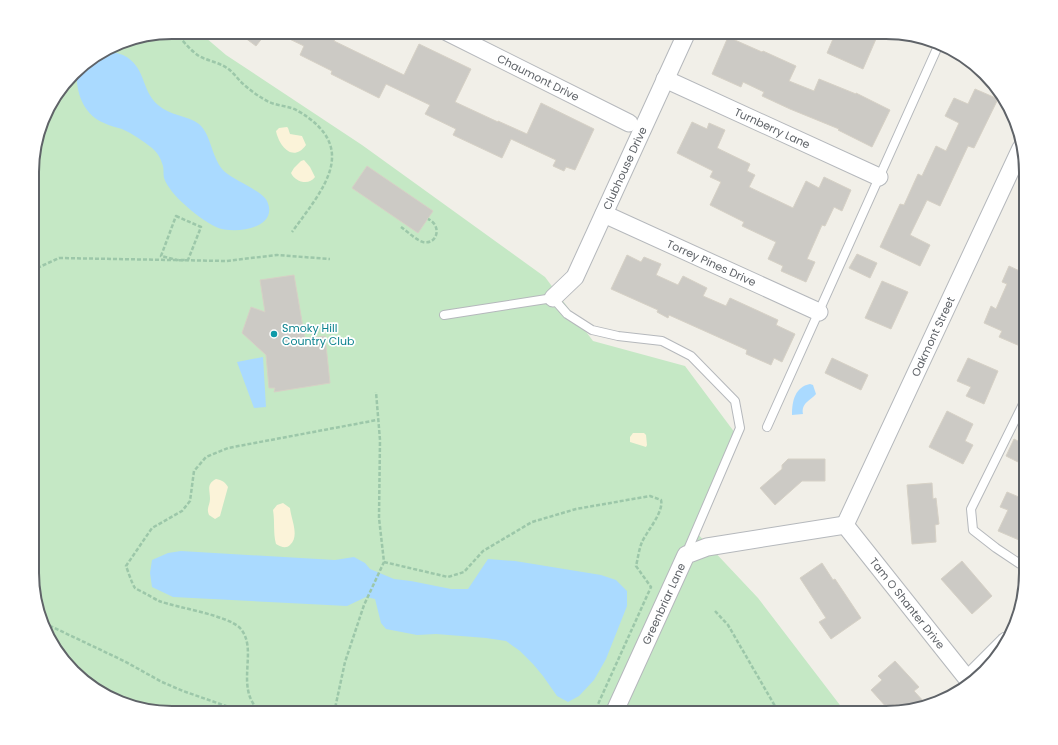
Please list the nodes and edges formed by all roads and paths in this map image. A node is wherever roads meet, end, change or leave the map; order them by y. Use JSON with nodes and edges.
{"nodes":[{"id":1,"x":182,"y":39,"type":"edge"},
{"id":2,"x":461,"y":39,"type":"edge"},
{"id":3,"x":684,"y":39,"type":"edge"},
{"id":4,"x":937,"y":49,"type":"edge"},
{"id":5,"x":665,"y":79,"type":"junction"},
{"id":6,"x":629,"y":124,"type":"dead end"},
{"id":7,"x":1018,"y":155,"type":"edge"},
{"id":8,"x":879,"y":177,"type":"junction"},
{"id":9,"x":604,"y":214,"type":"junction"},
{"id":10,"x":428,"y":219,"type":"dead end"},
{"id":11,"x":402,"y":227,"type":"dead end"},
{"id":12,"x":292,"y":232,"type":"dead end"},
{"id":13,"x":330,"y":259,"type":"dead end"},
{"id":14,"x":177,"y":260,"type":"junction"},
{"id":15,"x":188,"y":260,"type":"junction"},
{"id":16,"x":39,"y":267,"type":"edge"},
{"id":17,"x":553,"y":298,"type":"junction"},
{"id":18,"x":819,"y":312,"type":"junction"},
{"id":19,"x":444,"y":315,"type":"dead end"},
{"id":20,"x":376,"y":392,"type":"dead end"},
{"id":21,"x":1019,"y":412,"type":"edge"},
{"id":22,"x":377,"y":420,"type":"junction"},
{"id":23,"x":767,"y":427,"type":"dead end"},
{"id":24,"x":845,"y":525,"type":"junction"},
{"id":25,"x":686,"y":555,"type":"junction"},
{"id":26,"x":384,"y":562,"type":"junction"},
{"id":27,"x":1019,"y":563,"type":"edge"},
{"id":28,"x":715,"y":611,"type":"dead end"},
{"id":29,"x":50,"y":626,"type":"edge"},
{"id":30,"x":967,"y":678,"type":"edge"},
{"id":31,"x":226,"y":706,"type":"edge"},
{"id":32,"x":255,"y":706,"type":"edge"},
{"id":33,"x":336,"y":706,"type":"edge"},
{"id":34,"x":597,"y":706,"type":"edge"},
{"id":35,"x":617,"y":706,"type":"edge"},
{"id":36,"x":775,"y":706,"type":"edge"}],
"edges":[{"from":1,"to":12,"type":"path"},
{"from":2,"to":6,"type":"street","name":"Chaumont Drive"},
{"from":3,"to":5,"type":"street","name":"Clubhouse Drive"},
{"from":4,"to":8,"type":"lane"},
{"from":5,"to":8,"type":"street","name":"Turnberry Lane"},
{"from":5,"to":9,"type":"street","name":"Clubhouse Drive"},
{"from":7,"to":24,"type":"street","name":"Oakmont Street"},
{"from":8,"to":18,"type":"lane"},
{"from":9,"to":17,"type":"street","name":"Clubhouse Drive"},
{"from":9,"to":18,"type":"street","name":"Torrey Pines Drive"},
{"from":10,"to":11,"type":"path"},
{"from":13,"to":15,"type":"path"},
{"from":14,"to":15,"type":"path"},
{"from":14,"to":15,"type":"path"},
{"from":14,"to":16,"type":"path"},
{"from":17,"to":19,"type":"lane"},
{"from":17,"to":25,"type":"lane"},
{"from":18,"to":23,"type":"lane"},
{"from":20,"to":22,"type":"path"},
{"from":21,"to":27,"type":"lane"},
{"from":22,"to":26,"type":"path"},
{"from":22,"to":32,"type":"path"},
{"from":24,"to":25,"type":"street","name":"Greenbriar Lane"},
{"from":24,"to":30,"type":"street","name":"Tam O Shanter Drive"},
{"from":25,"to":35,"type":"street","name":"Greenbriar Lane"},
{"from":26,"to":33,"type":"path"},
{"from":26,"to":34,"type":"path"},
{"from":28,"to":36,"type":"path"},
{"from":29,"to":31,"type":"path"}]}
